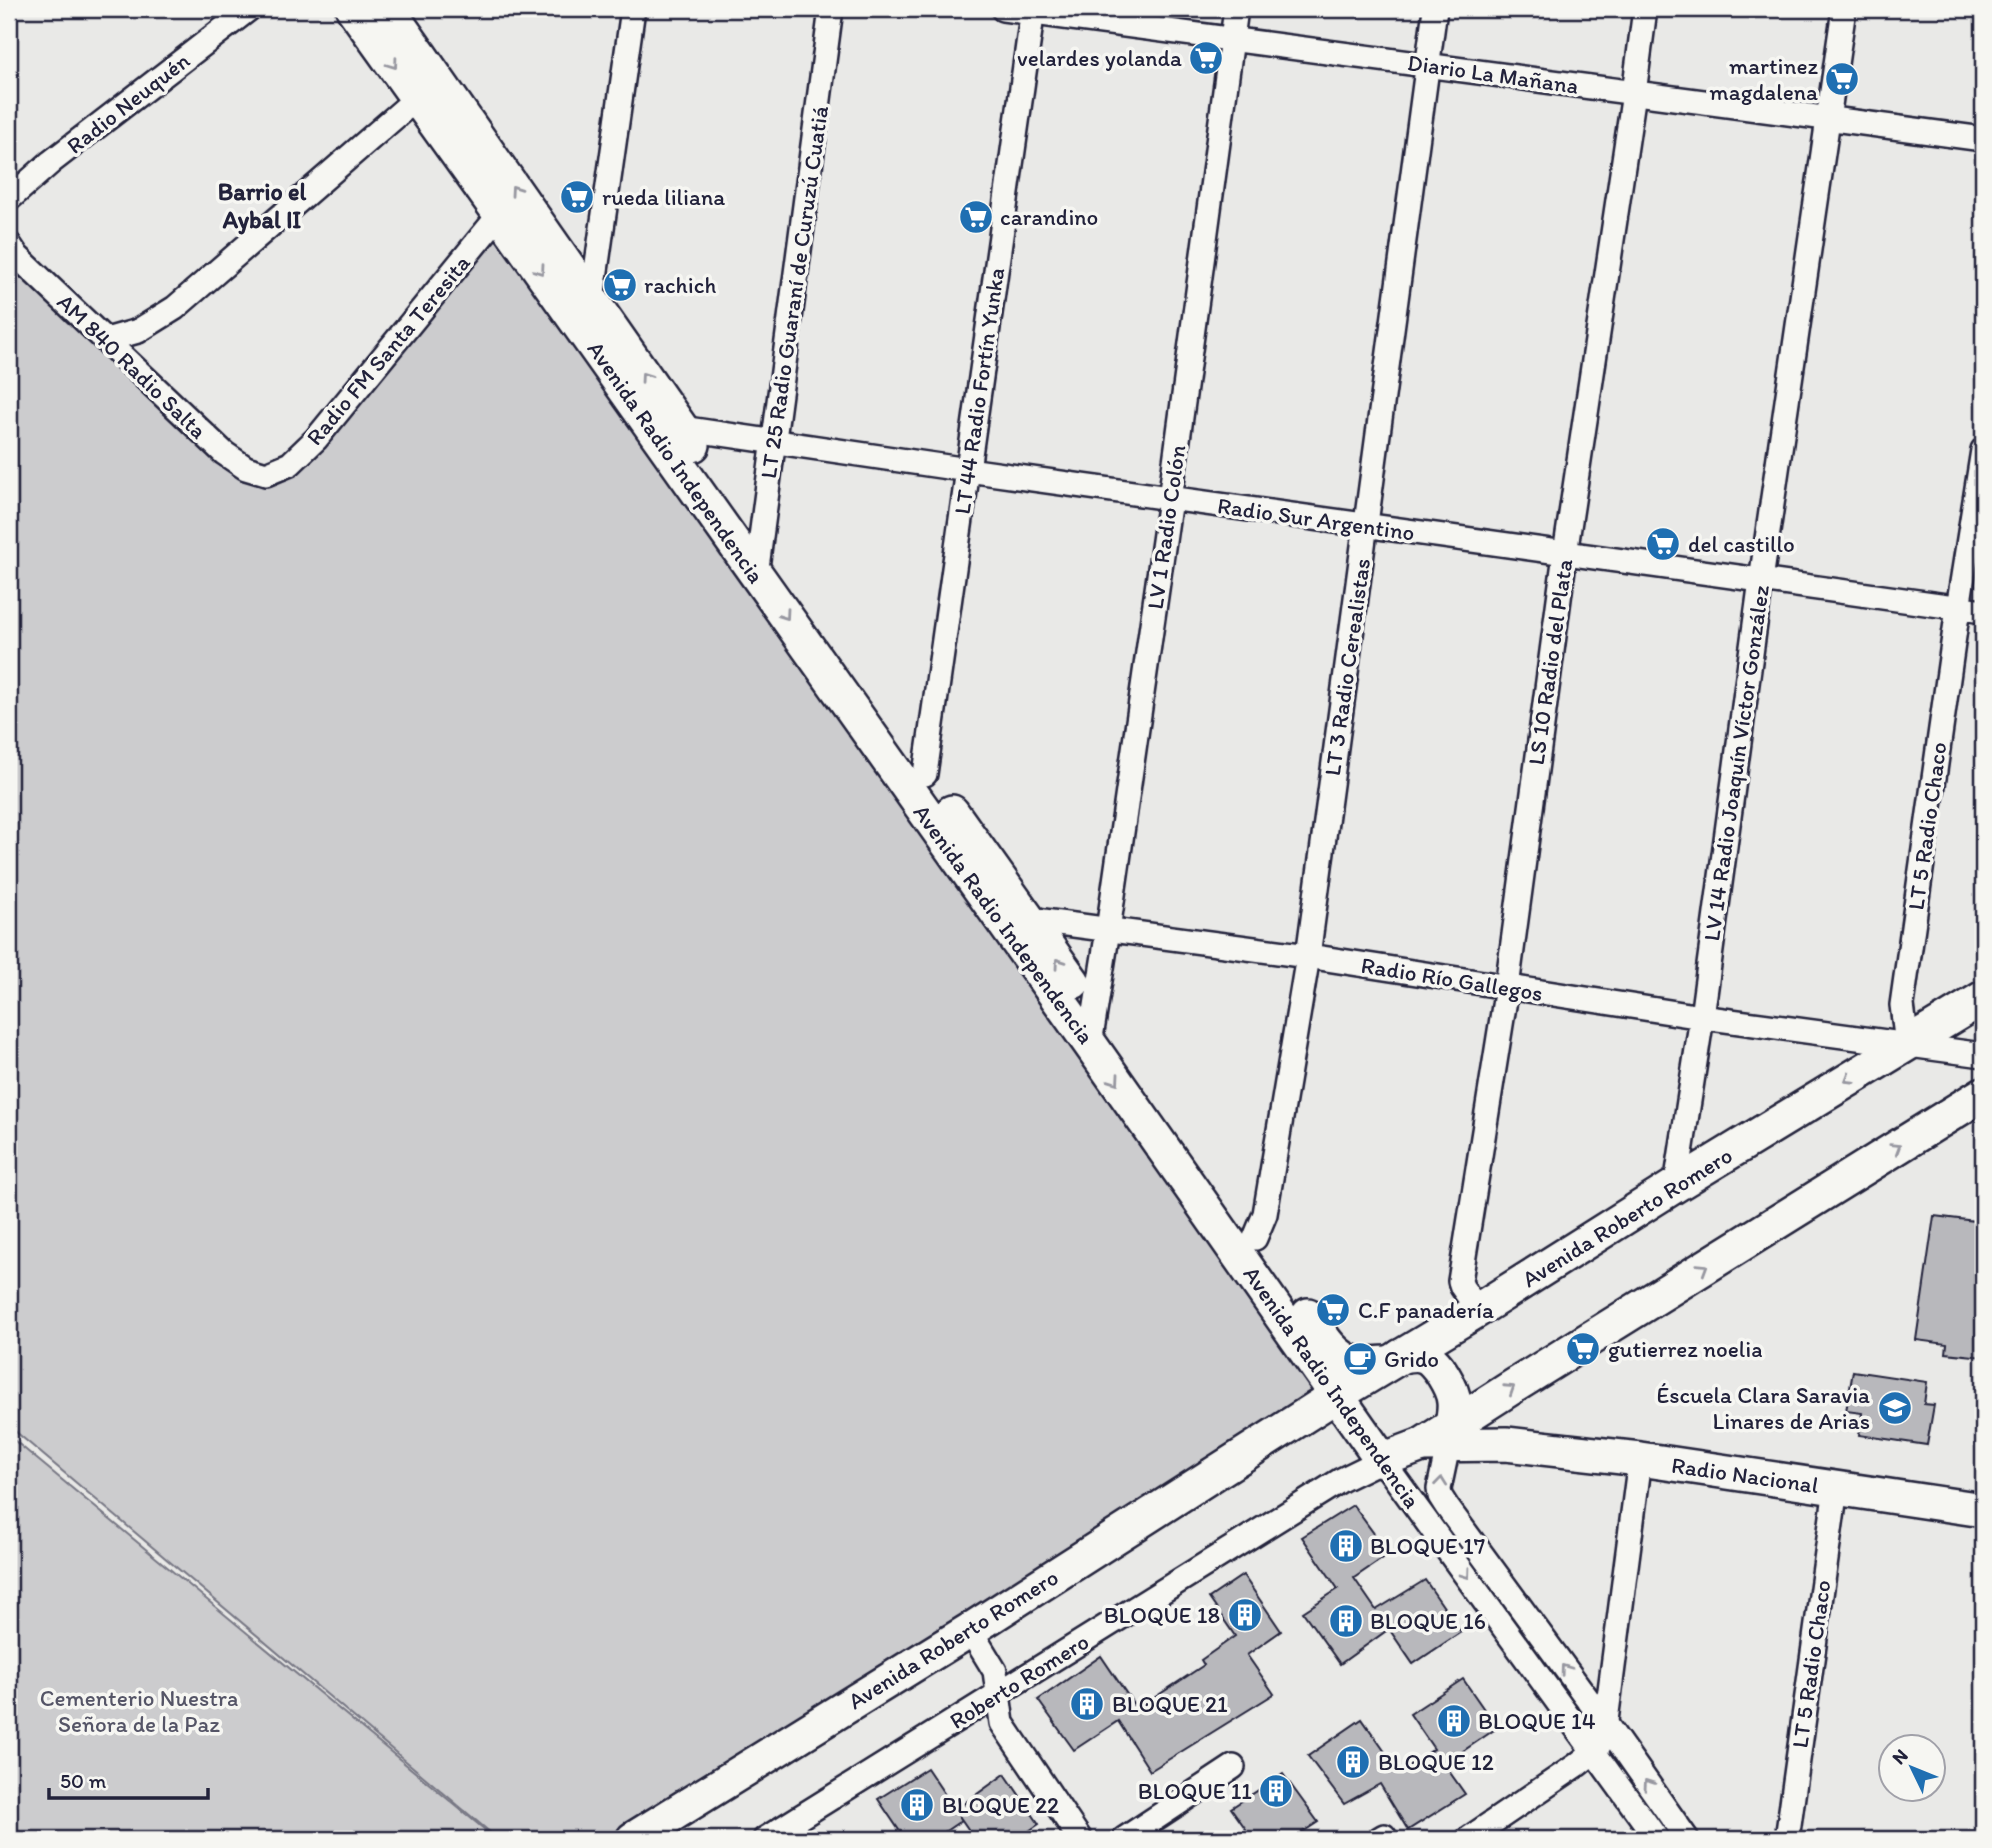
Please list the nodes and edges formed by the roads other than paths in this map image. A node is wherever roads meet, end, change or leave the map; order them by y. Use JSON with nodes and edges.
{"nodes":[{"id":1,"x":249,"y":9,"type":"edge"},
{"id":2,"x":353,"y":9,"type":"edge"},
{"id":3,"x":388,"y":9,"type":"edge"},
{"id":4,"x":633,"y":9,"type":"edge"},
{"id":5,"x":831,"y":9,"type":"edge"},
{"id":6,"x":1003,"y":9,"type":"edge"},
{"id":7,"x":1236,"y":9,"type":"edge"},
{"id":8,"x":1435,"y":9,"type":"edge"},
{"id":9,"x":1645,"y":9,"type":"edge"},
{"id":10,"x":1844,"y":9,"type":"edge"},
{"id":11,"x":1033,"y":11,"type":"edge"},
{"id":12,"x":1231,"y":40,"type":"junction"},
{"id":13,"x":1427,"y":65,"type":"junction"},
{"id":14,"x":1634,"y":93,"type":"junction"},
{"id":15,"x":417,"y":98,"type":"junction"},
{"id":16,"x":1829,"y":118,"type":"junction"},
{"id":17,"x":1983,"y":139,"type":"edge"},
{"id":18,"x":9,"y":199,"type":"edge"},
{"id":19,"x":500,"y":214,"type":"junction"},
{"id":20,"x":9,"y":244,"type":"edge"},
{"id":21,"x":592,"y":299,"type":"junction"},
{"id":22,"x":106,"y":341,"type":"junction"},
{"id":23,"x":665,"y":426,"type":"junction"},
{"id":24,"x":774,"y":443,"type":"junction"},
{"id":25,"x":1983,"y":450,"type":"edge"},
{"id":26,"x":968,"y":470,"type":"junction"},
{"id":27,"x":267,"y":474,"type":"joint"},
{"id":28,"x":1170,"y":499,"type":"junction"},
{"id":29,"x":1366,"y":526,"type":"junction"},
{"id":30,"x":760,"y":542,"type":"junction"},
{"id":31,"x":1565,"y":554,"type":"junction"},
{"id":32,"x":756,"y":575,"type":"junction"},
{"id":33,"x":1761,"y":580,"type":"junction"},
{"id":34,"x":1958,"y":608,"type":"junction"},
{"id":35,"x":1983,"y":611,"type":"edge"},
{"id":36,"x":925,"y":774,"type":"junction"},
{"id":37,"x":997,"y":915,"type":"junction"},
{"id":38,"x":1029,"y":919,"type":"junction"},
{"id":39,"x":1108,"y":930,"type":"junction"},
{"id":40,"x":1308,"y":956,"type":"junction"},
{"id":41,"x":1507,"y":988,"type":"junction"},
{"id":42,"x":1983,"y":998,"type":"edge"},
{"id":43,"x":1702,"y":1017,"type":"junction"},
{"id":44,"x":1092,"y":1029,"type":"junction"},
{"id":45,"x":1907,"y":1044,"type":"junction"},
{"id":46,"x":1983,"y":1055,"type":"edge"},
{"id":47,"x":1983,"y":1094,"type":"edge"},
{"id":48,"x":1676,"y":1185,"type":"junction"},
{"id":49,"x":1255,"y":1238,"type":"junction"},
{"id":50,"x":1478,"y":1310,"type":"junction"},
{"id":51,"x":1395,"y":1359,"type":"junction"},
{"id":52,"x":1337,"y":1395,"type":"junction"},
{"id":53,"x":1449,"y":1424,"type":"junction"},
{"id":54,"x":1360,"y":1428,"type":"junction"},
{"id":55,"x":1271,"y":1437,"type":"junction"},
{"id":56,"x":1382,"y":1460,"type":"junction"},
{"id":57,"x":1640,"y":1460,"type":"junction"},
{"id":58,"x":1836,"y":1488,"type":"junction"},
{"id":59,"x":1983,"y":1510,"type":"edge"},
{"id":60,"x":970,"y":1630,"type":"junction"},
{"id":61,"x":998,"y":1694,"type":"junction"},
{"id":62,"x":1606,"y":1724,"type":"junction"},
{"id":63,"x":1594,"y":1751,"type":"junction"},
{"id":64,"x":1233,"y":1767,"type":"dead end"},
{"id":65,"x":633,"y":1839,"type":"edge"},
{"id":66,"x":765,"y":1839,"type":"edge"},
{"id":67,"x":1080,"y":1839,"type":"edge"},
{"id":68,"x":1124,"y":1839,"type":"edge"},
{"id":69,"x":1379,"y":1839,"type":"edge"},
{"id":70,"x":1385,"y":1839,"type":"edge"},
{"id":71,"x":1468,"y":1839,"type":"edge"},
{"id":72,"x":1657,"y":1839,"type":"edge"},
{"id":73,"x":1687,"y":1839,"type":"edge"},
{"id":74,"x":1787,"y":1839,"type":"edge"}],
"edges":[{"from":1,"to":18,"type":"street","name":"Radio Neuquén"},
{"from":2,"to":15,"type":"main road","name":"Avenida Radio Independencia","one_way":true},
{"from":21,"to":3,"type":"main road","name":"Avenida Radio Independencia","one_way":true},
{"from":4,"to":21,"type":"street"},
{"from":5,"to":24,"type":"street","name":"LT 25 Radio Guaraní de Curuzú Cuatiá"},
{"from":6,"to":11,"type":"street","name":"Diario La Mañana"},
{"from":7,"to":12,"type":"street","name":"LV 1 Radio Colón"},
{"from":8,"to":13,"type":"street","name":"LT 3 Radio Cerealistas"},
{"from":9,"to":14,"type":"street","name":"LS 10 Radio del Plata"},
{"from":10,"to":16,"type":"street","name":"LV 14 Radio Joaquín Víctor González"},
{"from":11,"to":12,"type":"street","name":"Diario La Mañana"},
{"from":11,"to":26,"type":"street","name":"LT 44 Radio Fortín Yunka"},
{"from":12,"to":13,"type":"street","name":"Diario La Mañana"},
{"from":12,"to":28,"type":"street","name":"LV 1 Radio Colón"},
{"from":13,"to":14,"type":"street","name":"Diario La Mañana"},
{"from":13,"to":29,"type":"street","name":"LT 3 Radio Cerealistas"},
{"from":14,"to":16,"type":"street","name":"Diario La Mañana"},
{"from":14,"to":31,"type":"street","name":"LS 10 Radio del Plata"},
{"from":15,"to":19,"type":"main road","name":"Avenida Radio Independencia"},
{"from":15,"to":22,"type":"street"},
{"from":16,"to":17,"type":"street","name":"Diario La Mañana"},
{"from":16,"to":33,"type":"street","name":"LV 14 Radio Joaquín Víctor González"},
{"from":19,"to":23,"type":"main road","name":"Avenida Radio Independencia","one_way":true},
{"from":19,"to":27,"type":"street","name":"Radio FM Santa Teresita"},
{"from":20,"to":22,"type":"street","name":"AM 840 Radio Salta"},
{"from":23,"to":21,"type":"main road","name":"Avenida Radio Independencia","one_way":true},
{"from":22,"to":27,"type":"street","name":"AM 840 Radio Salta"},
{"from":23,"to":24,"type":"street","name":"Radio Sur Argentino"},
{"from":23,"to":30,"type":"main road","name":"Avenida Radio Independencia"},
{"from":23,"to":32,"type":"main road","name":"Avenida Radio Independencia"},
{"from":24,"to":26,"type":"street","name":"Radio Sur Argentino"},
{"from":24,"to":30,"type":"street","name":"LT 25 Radio Guaraní de Curuzú Cuatiá"},
{"from":25,"to":34,"type":"street","name":"LT 5 Radio Chaco"},
{"from":26,"to":28,"type":"street","name":"Radio Sur Argentino"},
{"from":26,"to":36,"type":"street","name":"LT 44 Radio Fortín Yunka"},
{"from":28,"to":29,"type":"street","name":"Radio Sur Argentino"},
{"from":28,"to":39,"type":"street","name":"LV 1 Radio Colón"},
{"from":29,"to":31,"type":"street","name":"Radio Sur Argentino"},
{"from":29,"to":40,"type":"street","name":"LT 3 Radio Cerealistas"},
{"from":30,"to":32,"type":"street","name":"LT 25 Radio Guaraní de Curuzú Cuatiá"},
{"from":30,"to":36,"type":"main road","name":"Avenida Radio Independencia"},
{"from":31,"to":33,"type":"street","name":"Radio Sur Argentino"},
{"from":31,"to":41,"type":"street","name":"LS 10 Radio del Plata"},
{"from":32,"to":37,"type":"main road","name":"Avenida Radio Independencia","one_way":true},
{"from":33,"to":34,"type":"street","name":"Radio Sur Argentino"},
{"from":33,"to":43,"type":"street","name":"LV 14 Radio Joaquín Víctor González"},
{"from":34,"to":35,"type":"street","name":"Radio Sur Argentino"},
{"from":34,"to":45,"type":"street","name":"LT 5 Radio Chaco"},
{"from":36,"to":38,"type":"main road","name":"Avenida Radio Independencia"},
{"from":37,"to":38,"type":"street","name":"Radio Río Gallegos"},
{"from":37,"to":44,"type":"main road","name":"Avenida Radio Independencia"},
{"from":38,"to":39,"type":"street","name":"Radio Río Gallegos"},
{"from":44,"to":38,"type":"main road","name":"Avenida Radio Independencia","one_way":true},
{"from":39,"to":40,"type":"street","name":"Radio Río Gallegos"},
{"from":39,"to":44,"type":"street","name":"LV 1 Radio Colón"},
{"from":40,"to":41,"type":"street","name":"Radio Río Gallegos"},
{"from":40,"to":49,"type":"street","name":"LT 3 Radio Cerealistas"},
{"from":41,"to":43,"type":"street","name":"Radio Río Gallegos"},
{"from":41,"to":50,"type":"street","name":"LS 10 Radio del Plata"},
{"from":42,"to":45,"type":"main road","name":"Avenida Roberto Romero"},
{"from":43,"to":45,"type":"street","name":"Radio Río Gallegos"},
{"from":43,"to":48,"type":"street","name":"LV 14 Radio Joaquín Víctor González"},
{"from":44,"to":49,"type":"main road","name":"Avenida Radio Independencia"},
{"from":44,"to":52,"type":"main road","name":"Avenida Radio Independencia","one_way":true},
{"from":45,"to":46,"type":"street","name":"Radio Río Gallegos"},
{"from":45,"to":48,"type":"main road","name":"Avenida Roberto Romero","one_way":true},
{"from":53,"to":47,"type":"main road","one_way":true},
{"from":48,"to":50,"type":"main road","name":"Avenida Roberto Romero"},
{"from":49,"to":51,"type":"main road","name":"Avenida Radio Independencia"},
{"from":50,"to":51,"type":"main road","name":"Avenida Roberto Romero"},
{"from":51,"to":52,"type":"main road","name":"Avenida Roberto Romero"},
{"from":51,"to":53,"type":"main road","name":"Avenida Radio Independencia"},
{"from":52,"to":54,"type":"main road","name":"Avenida Radio Independencia"},
{"from":52,"to":55,"type":"main road","name":"Avenida Roberto Romero"},
{"from":53,"to":56,"type":"main road"},
{"from":53,"to":57,"type":"main road","name":"Radio Nacional"},
{"from":62,"to":53,"type":"street","name":"Avenida Radio Independencia","one_way":true},
{"from":54,"to":55,"type":"main road","name":"Avenida Roberto Romero"},
{"from":54,"to":56,"type":"main road","name":"Avenida Radio Independencia"},
{"from":55,"to":60,"type":"main road","name":"Avenida Roberto Romero"},
{"from":56,"to":61,"type":"street","name":"Roberto Romero"},
{"from":56,"to":63,"type":"street","name":"Avenida Radio Independencia","one_way":true},
{"from":57,"to":58,"type":"main road","name":"Radio Nacional"},
{"from":57,"to":62,"type":"street"},
{"from":58,"to":59,"type":"main road","name":"Radio Nacional"},
{"from":58,"to":74,"type":"street","name":"LT 5 Radio Chaco"},
{"from":60,"to":61,"type":"street"},
{"from":60,"to":65,"type":"main road","name":"Avenida Roberto Romero"},
{"from":61,"to":66,"type":"street","name":"Roberto Romero"},
{"from":61,"to":67,"type":"street"},
{"from":62,"to":63,"type":"street"},
{"from":73,"to":62,"type":"street","name":"Avenida Radio Independencia","one_way":true},
{"from":63,"to":71,"type":"street"},
{"from":63,"to":72,"type":"street","name":"Avenida Radio Independencia"},
{"from":64,"to":68,"type":"street"},
{"from":69,"to":70,"type":"street"}]}
